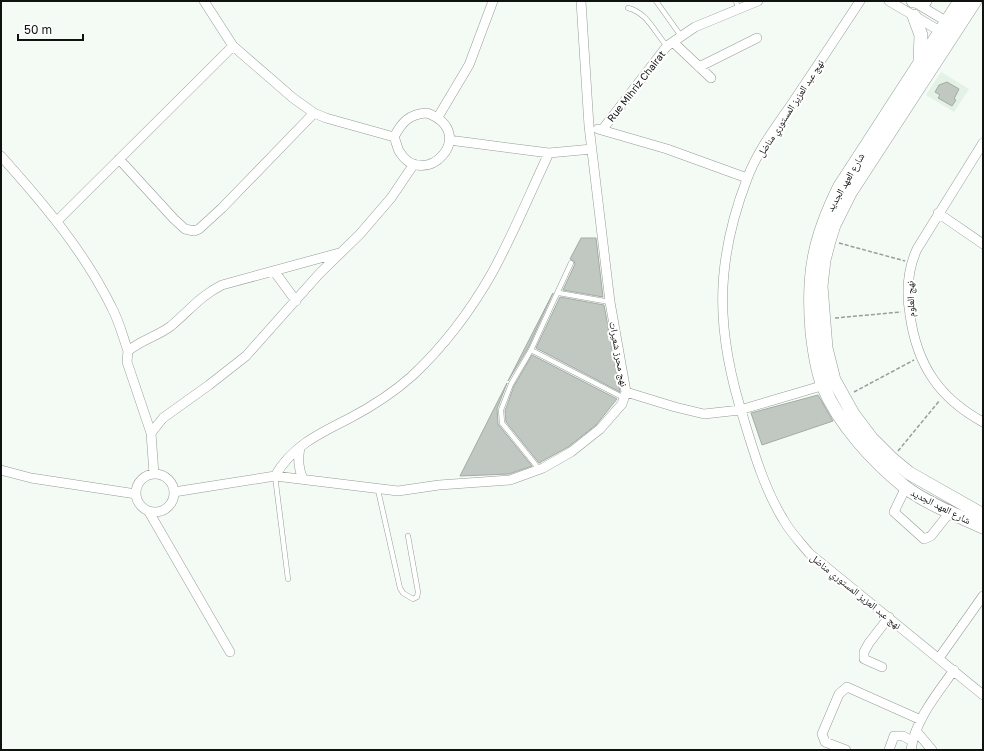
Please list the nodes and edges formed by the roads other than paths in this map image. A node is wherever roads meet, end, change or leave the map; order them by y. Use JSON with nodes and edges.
{"nodes":[{"id":1,"x":204,"y":1,"type":"edge"},
{"id":2,"x":493,"y":1,"type":"edge"},
{"id":3,"x":581,"y":1,"type":"edge"},
{"id":4,"x":656,"y":1,"type":"edge"},
{"id":5,"x":758,"y":1,"type":"edge"},
{"id":6,"x":860,"y":1,"type":"edge"},
{"id":7,"x":889,"y":1,"type":"edge"},
{"id":8,"x":913,"y":1,"type":"edge"},
{"id":9,"x":925,"y":1,"type":"edge"},
{"id":10,"x":960,"y":1,"type":"edge"},
{"id":11,"x":975,"y":1,"type":"edge"},
{"id":12,"x":737,"y":5,"type":"edge"},
{"id":13,"x":628,"y":8,"type":"dead end"},
{"id":14,"x":914,"y":16,"type":"junction"},
{"id":15,"x":949,"y":29,"type":"junction"},
{"id":16,"x":681,"y":36,"type":"junction"},
{"id":17,"x":757,"y":38,"type":"dead end"},
{"id":18,"x":670,"y":44,"type":"junction"},
{"id":19,"x":233,"y":46,"type":"junction"},
{"id":20,"x":920,"y":62,"type":"junction"},
{"id":21,"x":699,"y":68,"type":"junction"},
{"id":22,"x":711,"y":78,"type":"dead end"},
{"id":23,"x":314,"y":113,"type":"junction"},
{"id":24,"x":438,"y":117,"type":"junction"},
{"id":25,"x":589,"y":126,"type":"junction"},
{"id":26,"x":602,"y":130,"type":"junction"},
{"id":27,"x":394,"y":137,"type":"junction"},
{"id":28,"x":449,"y":140,"type":"junction"},
{"id":29,"x":983,"y":144,"type":"edge"},
{"id":30,"x":592,"y":149,"type":"junction"},
{"id":31,"x":549,"y":153,"type":"junction"},
{"id":32,"x":1,"y":156,"type":"edge"},
{"id":33,"x":119,"y":158,"type":"junction"},
{"id":34,"x":414,"y":164,"type":"junction"},
{"id":35,"x":747,"y":178,"type":"junction"},
{"id":36,"x":938,"y":213,"type":"junction"},
{"id":37,"x":57,"y":220,"type":"junction"},
{"id":38,"x":983,"y":244,"type":"edge"},
{"id":39,"x":340,"y":253,"type":"junction"},
{"id":40,"x":572,"y":263,"type":"dead end"},
{"id":41,"x":274,"y":271,"type":"junction"},
{"id":42,"x":559,"y":293,"type":"junction"},
{"id":43,"x":296,"y":301,"type":"junction"},
{"id":44,"x":610,"y":302,"type":"junction"},
{"id":45,"x":531,"y":350,"type":"junction"},
{"id":46,"x":128,"y":351,"type":"junction"},
{"id":47,"x":829,"y":383,"type":"junction"},
{"id":48,"x":625,"y":395,"type":"junction"},
{"id":49,"x":740,"y":410,"type":"junction"},
{"id":50,"x":983,"y":422,"type":"edge"},
{"id":51,"x":151,"y":434,"type":"junction"},
{"id":52,"x":300,"y":447,"type":"junction"},
{"id":53,"x":539,"y":469,"type":"junction"},
{"id":54,"x":1,"y":470,"type":"edge"},
{"id":55,"x":154,"y":474,"type":"junction"},
{"id":56,"x":275,"y":476,"type":"junction"},
{"id":57,"x":303,"y":479,"type":"junction"},
{"id":58,"x":906,"y":487,"type":"junction"},
{"id":59,"x":378,"y":490,"type":"junction"},
{"id":60,"x":174,"y":492,"type":"junction"},
{"id":61,"x":136,"y":494,"type":"junction"},
{"id":62,"x":149,"y":512,"type":"junction"},
{"id":63,"x":950,"y":512,"type":"junction"},
{"id":64,"x":983,"y":515,"type":"edge"},
{"id":65,"x":983,"y":527,"type":"edge"},
{"id":66,"x":408,"y":536,"type":"dead end"},
{"id":67,"x":288,"y":579,"type":"dead end"},
{"id":68,"x":983,"y":596,"type":"edge"},
{"id":69,"x":889,"y":617,"type":"junction"},
{"id":70,"x":230,"y":652,"type":"dead end"},
{"id":71,"x":939,"y":658,"type":"junction"},
{"id":72,"x":882,"y":667,"type":"dead end"},
{"id":73,"x":954,"y":670,"type":"junction"},
{"id":74,"x":983,"y":694,"type":"edge"},
{"id":75,"x":921,"y":720,"type":"junction"},
{"id":76,"x":916,"y":731,"type":"junction"},
{"id":77,"x":912,"y":745,"type":"edge"},
{"id":78,"x":846,"y":750,"type":"edge"},
{"id":79,"x":889,"y":750,"type":"edge"},
{"id":80,"x":932,"y":750,"type":"edge"}],
"edges":[{"from":1,"to":19,"type":"street"},
{"from":2,"to":24,"type":"street"},
{"from":3,"to":25,"type":"street","name":"نهج محرز شعيرات"},
{"from":4,"to":16,"type":"lane"},
{"from":5,"to":12,"type":"street","name":"Rue Mihriz Chairat"},
{"from":6,"to":35,"type":"street","name":"نهج عبد العزيز المستوري مناضل"},
{"from":7,"to":14,"type":"street"},
{"from":8,"to":9,"type":"main road"},
{"from":8,"to":15,"type":"street"},
{"from":10,"to":15,"type":"main road","name":"شارع العهد الجديد"},
{"from":11,"to":15,"type":"main road","name":"شارع العهد الجديد"},
{"from":12,"to":16,"type":"street","name":"Rue Mihriz Chairat"},
{"from":13,"to":18,"type":"lane"},
{"from":14,"to":15,"type":"street"},
{"from":14,"to":20,"type":"main road"},
{"from":15,"to":20,"type":"main road","name":"شارع العهد الجديد"},
{"from":15,"to":47,"type":"main road","name":"شارع العهد الجديد"},
{"from":16,"to":18,"type":"street","name":"Rue Mihriz Chairat"},
{"from":17,"to":21,"type":"street"},
{"from":18,"to":21,"type":"street"},
{"from":18,"to":26,"type":"street","name":"Rue Mihriz Chairat"},
{"from":19,"to":23,"type":"street"},
{"from":19,"to":33,"type":"street"},
{"from":20,"to":47,"type":"main road","name":"شارع العهد الجديد"},
{"from":21,"to":22,"type":"street"},
{"from":23,"to":27,"type":"street"},
{"from":23,"to":33,"type":"street"},
{"from":24,"to":27,"type":"street"},
{"from":24,"to":28,"type":"street"},
{"from":25,"to":26,"type":"street"},
{"from":25,"to":30,"type":"street","name":"نهج محرز شعيرات"},
{"from":26,"to":35,"type":"street"},
{"from":27,"to":34,"type":"street"},
{"from":28,"to":31,"type":"street"},
{"from":28,"to":34,"type":"street"},
{"from":29,"to":36,"type":"street","name":"نهج العلوم"},
{"from":30,"to":31,"type":"street"},
{"from":30,"to":44,"type":"street","name":"نهج محرز شعيرات"},
{"from":31,"to":52,"type":"street"},
{"from":32,"to":37,"type":"street"},
{"from":33,"to":37,"type":"street"},
{"from":34,"to":39,"type":"street"},
{"from":35,"to":49,"type":"street","name":"نهج عبد العزيز المستوري مناضل"},
{"from":36,"to":38,"type":"street"},
{"from":36,"to":50,"type":"street","name":"نهج العلوم"},
{"from":37,"to":46,"type":"street"},
{"from":39,"to":41,"type":"street"},
{"from":39,"to":43,"type":"street"},
{"from":40,"to":42,"type":"lane"},
{"from":41,"to":43,"type":"street"},
{"from":41,"to":46,"type":"street"},
{"from":42,"to":44,"type":"lane"},
{"from":42,"to":45,"type":"lane"},
{"from":43,"to":51,"type":"street"},
{"from":44,"to":48,"type":"street","name":"نهج محرز شعيرات"},
{"from":45,"to":48,"type":"lane"},
{"from":45,"to":53,"type":"lane"},
{"from":46,"to":51,"type":"street"},
{"from":47,"to":49,"type":"street","name":"نهج محرز شعيرات"},
{"from":47,"to":58,"type":"main road","name":"شارع العهد الجديد"},
{"from":47,"to":64,"type":"main road","name":"شارع العهد الجديد"},
{"from":48,"to":49,"type":"street","name":"نهج محرز شعيرات"},
{"from":48,"to":53,"type":"street"},
{"from":49,"to":69,"type":"street","name":"نهج عبد العزيز المستوري مناضل"},
{"from":51,"to":55,"type":"street"},
{"from":52,"to":56,"type":"street"},
{"from":52,"to":57,"type":"street"},
{"from":53,"to":59,"type":"street"},
{"from":54,"to":61,"type":"street"},
{"from":55,"to":60,"type":"street"},
{"from":55,"to":61,"type":"street"},
{"from":56,"to":57,"type":"street"},
{"from":56,"to":60,"type":"street"},
{"from":56,"to":67,"type":"lane"},
{"from":57,"to":59,"type":"street"},
{"from":58,"to":63,"type":"main road","name":"شارع العهد الجديد"},
{"from":58,"to":63,"type":"street"},
{"from":59,"to":66,"type":"lane"},
{"from":60,"to":62,"type":"street"},
{"from":61,"to":62,"type":"street"},
{"from":62,"to":70,"type":"street"},
{"from":63,"to":65,"type":"main road","name":"شارع العهد الجديد"},
{"from":68,"to":71,"type":"street"},
{"from":69,"to":71,"type":"street","name":"نهج عبد العزيز المستوري مناضل"},
{"from":69,"to":72,"type":"street"},
{"from":71,"to":73,"type":"street","name":"نهج عبد العزيز المستوري مناضل"},
{"from":73,"to":74,"type":"street","name":"نهج عبد العزيز المستوري مناضل"},
{"from":73,"to":75,"type":"street"},
{"from":75,"to":76,"type":"street"},
{"from":75,"to":78,"type":"street"},
{"from":76,"to":77,"type":"street"},
{"from":76,"to":80,"type":"street"},
{"from":77,"to":79,"type":"street"}]}
